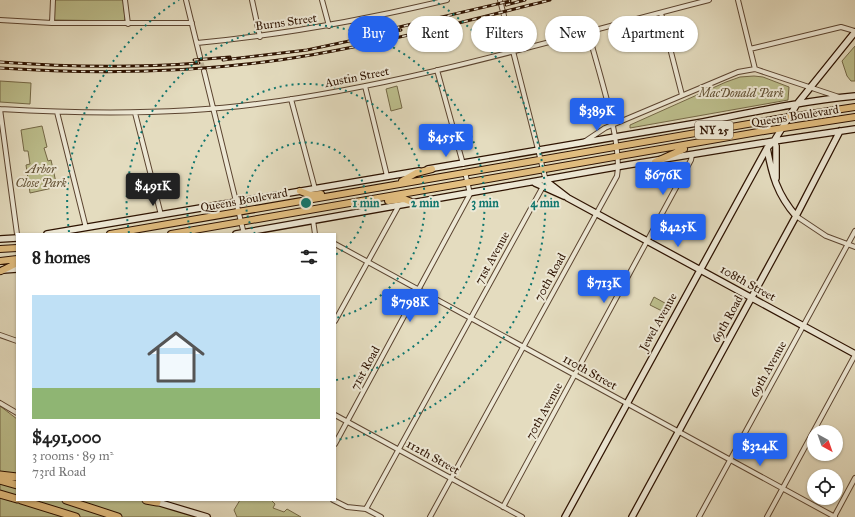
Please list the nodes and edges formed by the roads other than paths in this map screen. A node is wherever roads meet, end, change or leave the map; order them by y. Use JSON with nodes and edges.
{"nodes":[{"id":1,"x":53,"y":0,"type":"edge"},
{"id":2,"x":125,"y":0,"type":"edge"},
{"id":3,"x":186,"y":0,"type":"edge"},
{"id":4,"x":252,"y":0,"type":"edge"},
{"id":5,"x":322,"y":0,"type":"edge"},
{"id":6,"x":447,"y":0,"type":"edge"},
{"id":7,"x":500,"y":0,"type":"edge"},
{"id":8,"x":709,"y":0,"type":"edge"},
{"id":9,"x":738,"y":0,"type":"edge"},
{"id":10,"x":660,"y":12,"type":"junction"},
{"id":11,"x":504,"y":16,"type":"edge"},
{"id":12,"x":0,"y":20,"type":"edge"},
{"id":13,"x":192,"y":22,"type":"junction"},
{"id":14,"x":52,"y":23,"type":"junction"},
{"id":15,"x":128,"y":24,"type":"junction"},
{"id":16,"x":329,"y":26,"type":"junction"},
{"id":17,"x":600,"y":29,"type":"edge"},
{"id":18,"x":855,"y":32,"type":"edge"},
{"id":19,"x":260,"y":37,"type":"junction"},
{"id":20,"x":197,"y":43,"type":"junction"},
{"id":21,"x":750,"y":49,"type":"junction"},
{"id":22,"x":509,"y":52,"type":"edge"},
{"id":23,"x":513,"y":52,"type":"edge"},
{"id":24,"x":593,"y":52,"type":"edge"},
{"id":25,"x":200,"y":57,"type":"tunnel mouth"},
{"id":26,"x":755,"y":69,"type":"junction"},
{"id":27,"x":437,"y":70,"type":"junction"},
{"id":28,"x":204,"y":71,"type":"tunnel mouth"},
{"id":29,"x":365,"y":86,"type":"junction"},
{"id":30,"x":810,"y":88,"type":"junction"},
{"id":31,"x":682,"y":95,"type":"junction"},
{"id":32,"x":855,"y":96,"type":"edge"},
{"id":33,"x":841,"y":97,"type":"junction"},
{"id":34,"x":291,"y":99,"type":"junction"},
{"id":35,"x":797,"y":104,"type":"junction"},
{"id":36,"x":855,"y":107,"type":"edge"},
{"id":37,"x":213,"y":108,"type":"junction"},
{"id":38,"x":0,"y":109,"type":"edge"},
{"id":39,"x":57,"y":112,"type":"junction"},
{"id":40,"x":135,"y":113,"type":"junction"},
{"id":41,"x":788,"y":118,"type":"junction"},
{"id":42,"x":855,"y":118,"type":"edge"},
{"id":43,"x":612,"y":125,"type":"junction"},
{"id":44,"x":781,"y":129,"type":"junction"},
{"id":45,"x":855,"y":129,"type":"edge"},
{"id":46,"x":840,"y":130,"type":"junction"},
{"id":47,"x":614,"y":138,"type":"junction"},
{"id":48,"x":774,"y":140,"type":"junction"},
{"id":49,"x":583,"y":142,"type":"junction"},
{"id":50,"x":696,"y":144,"type":"junction"},
{"id":51,"x":616,"y":147,"type":"junction"},
{"id":52,"x":767,"y":148,"type":"junction"},
{"id":53,"x":539,"y":149,"type":"junction"},
{"id":54,"x":692,"y":155,"type":"junction"},
{"id":55,"x":618,"y":157,"type":"junction"},
{"id":56,"x":541,"y":160,"type":"junction"},
{"id":57,"x":654,"y":162,"type":"junction"},
{"id":58,"x":463,"y":164,"type":"junction"},
{"id":59,"x":618,"y":167,"type":"junction"},
{"id":60,"x":432,"y":169,"type":"junction"},
{"id":61,"x":544,"y":171,"type":"junction"},
{"id":62,"x":465,"y":172,"type":"junction"},
{"id":63,"x":387,"y":176,"type":"junction"},
{"id":64,"x":546,"y":181,"type":"junction"},
{"id":65,"x":534,"y":183,"type":"junction"},
{"id":66,"x":467,"y":184,"type":"junction"},
{"id":67,"x":776,"y":184,"type":"junction"},
{"id":68,"x":392,"y":185,"type":"junction"},
{"id":69,"x":542,"y":187,"type":"junction"},
{"id":70,"x":315,"y":189,"type":"junction"},
{"id":71,"x":300,"y":191,"type":"junction"},
{"id":72,"x":343,"y":194,"type":"junction"},
{"id":73,"x":470,"y":194,"type":"junction"},
{"id":74,"x":568,"y":198,"type":"junction"},
{"id":75,"x":236,"y":201,"type":"junction"},
{"id":76,"x":359,"y":202,"type":"junction"},
{"id":77,"x":414,"y":204,"type":"junction"},
{"id":78,"x":398,"y":207,"type":"junction"},
{"id":79,"x":239,"y":212,"type":"junction"},
{"id":80,"x":596,"y":213,"type":"junction"},
{"id":81,"x":160,"y":215,"type":"junction"},
{"id":82,"x":796,"y":216,"type":"junction"},
{"id":83,"x":312,"y":220,"type":"junction"},
{"id":84,"x":242,"y":222,"type":"junction"},
{"id":85,"x":86,"y":228,"type":"junction"},
{"id":86,"x":855,"y":231,"type":"edge"},
{"id":87,"x":17,"y":233,"type":"edge"},
{"id":88,"x":54,"y":233,"type":"edge"},
{"id":89,"x":116,"y":233,"type":"edge"},
{"id":90,"x":177,"y":233,"type":"edge"},
{"id":91,"x":244,"y":233,"type":"edge"},
{"id":92,"x":316,"y":233,"type":"edge"},
{"id":93,"x":16,"y":238,"type":"edge"},
{"id":94,"x":0,"y":239,"type":"edge"},
{"id":95,"x":648,"y":241,"type":"junction"},
{"id":96,"x":336,"y":245,"type":"edge"},
{"id":97,"x":848,"y":245,"type":"junction"},
{"id":98,"x":855,"y":247,"type":"edge"},
{"id":99,"x":16,"y":248,"type":"edge"},
{"id":100,"x":0,"y":249,"type":"edge"},
{"id":101,"x":16,"y":259,"type":"edge"},
{"id":102,"x":0,"y":261,"type":"edge"},
{"id":103,"x":367,"y":262,"type":"junction"},
{"id":104,"x":16,"y":263,"type":"edge"},
{"id":105,"x":16,"y":269,"type":"edge"},
{"id":106,"x":700,"y":269,"type":"junction"},
{"id":107,"x":0,"y":271,"type":"edge"},
{"id":108,"x":419,"y":290,"type":"junction"},
{"id":109,"x":751,"y":298,"type":"junction"},
{"id":110,"x":471,"y":318,"type":"junction"},
{"id":111,"x":336,"y":319,"type":"edge"},
{"id":112,"x":803,"y":326,"type":"junction"},
{"id":113,"x":0,"y":335,"type":"edge"},
{"id":114,"x":16,"y":341,"type":"edge"},
{"id":115,"x":523,"y":347,"type":"junction"},
{"id":116,"x":855,"y":354,"type":"edge"},
{"id":117,"x":575,"y":375,"type":"junction"},
{"id":118,"x":0,"y":403,"type":"edge"},
{"id":119,"x":627,"y":403,"type":"junction"},
{"id":120,"x":16,"y":411,"type":"edge"},
{"id":121,"x":336,"y":416,"type":"edge"},
{"id":122,"x":347,"y":422,"type":"junction"},
{"id":123,"x":678,"y":432,"type":"junction"},
{"id":124,"x":336,"y":442,"type":"edge"},
{"id":125,"x":399,"y":450,"type":"junction"},
{"id":126,"x":730,"y":460,"type":"junction"},
{"id":127,"x":0,"y":475,"type":"edge"},
{"id":128,"x":16,"y":477,"type":"edge"},
{"id":129,"x":451,"y":478,"type":"junction"},
{"id":130,"x":855,"y":478,"type":"edge"},
{"id":131,"x":0,"y":480,"type":"edge"},
{"id":132,"x":16,"y":485,"type":"edge"},
{"id":133,"x":782,"y":488,"type":"junction"},
{"id":134,"x":0,"y":494,"type":"edge"},
{"id":135,"x":16,"y":499,"type":"edge"},
{"id":136,"x":24,"y":501,"type":"edge"},
{"id":137,"x":69,"y":501,"type":"edge"},
{"id":138,"x":155,"y":501,"type":"edge"},
{"id":139,"x":335,"y":501,"type":"edge"},
{"id":140,"x":168,"y":502,"type":"edge"},
{"id":141,"x":503,"y":507,"type":"junction"},
{"id":142,"x":366,"y":509,"type":"junction"},
{"id":143,"x":76,"y":517,"type":"edge"},
{"id":144,"x":118,"y":517,"type":"edge"},
{"id":145,"x":207,"y":517,"type":"edge"},
{"id":146,"x":381,"y":517,"type":"edge"},
{"id":147,"x":430,"y":517,"type":"edge"},
{"id":148,"x":522,"y":517,"type":"edge"},
{"id":149,"x":564,"y":517,"type":"edge"},
{"id":150,"x":632,"y":517,"type":"edge"},
{"id":151,"x":699,"y":517,"type":"edge"},
{"id":152,"x":767,"y":517,"type":"edge"},
{"id":153,"x":834,"y":517,"type":"edge"}],
"edges":[{"from":1,"to":14,"type":"street"},
{"from":2,"to":15,"type":"street"},
{"from":3,"to":13,"type":"street"},
{"from":4,"to":19,"type":"street"},
{"from":5,"to":16,"type":"street"},
{"from":6,"to":16,"type":"street","name":"Burns Street"},
{"from":7,"to":11,"type":"street"},
{"from":8,"to":10,"type":"street","name":"Austin Street"},
{"from":9,"to":21,"type":"street"},
{"from":10,"to":17,"type":"street","name":"Austin Street"},
{"from":10,"to":31,"type":"street"},
{"from":12,"to":14,"type":"street"},
{"from":13,"to":15,"type":"street"},
{"from":13,"to":20,"type":"street"},
{"from":14,"to":15,"type":"street"},
{"from":16,"to":19,"type":"street","name":"Burns Street"},
{"from":18,"to":21,"type":"street"},
{"from":18,"to":30,"type":"street","name":"Jewel Avenue"},
{"from":19,"to":20,"type":"street","name":"Burns Street"},
{"from":20,"to":25,"type":"street"},
{"from":21,"to":26,"type":"street"},
{"from":22,"to":27,"type":"street","name":"Austin Street"},
{"from":23,"to":53,"type":"street"},
{"from":24,"to":43,"type":"street","name":"70th Road"},
{"from":26,"to":30,"type":"street","name":"Queens Boulevard"},
{"from":26,"to":31,"type":"street","name":"Queens Boulevard"},
{"from":27,"to":29,"type":"street","name":"Austin Street"},
{"from":27,"to":58,"type":"street"},
{"from":28,"to":37,"type":"street"},
{"from":29,"to":34,"type":"street","name":"Austin Street"},
{"from":29,"to":63,"type":"street"},
{"from":30,"to":33,"type":"street","name":"Queens Boulevard"},
{"from":30,"to":35,"type":"street","name":"Jewel Avenue"},
{"from":31,"to":43,"type":"street","name":"Queens Boulevard"},
{"from":32,"to":33,"type":"street","name":"Queens Boulevard"},
{"from":33,"to":35,"type":"street","name":"Queens Boulevard"},
{"from":34,"to":37,"type":"street","name":"Austin Street"},
{"from":34,"to":70,"type":"street"},
{"from":35,"to":41,"type":"street","name":"Jewel Avenue"},
{"from":35,"to":47,"type":"street","name":"Queens Boulevard"},
{"from":36,"to":41,"type":"main road","name":"Queens Boulevard","number":"NY 25"},
{"from":37,"to":40,"type":"street","name":"Austin Street"},
{"from":37,"to":75,"type":"street"},
{"from":38,"to":39,"type":"street","name":"Austin Street"},
{"from":38,"to":87,"type":"street"},
{"from":39,"to":40,"type":"street","name":"Austin Street"},
{"from":39,"to":85,"type":"street"},
{"from":40,"to":81,"type":"street"},
{"from":41,"to":44,"type":"street","name":"Jewel Avenue"},
{"from":41,"to":51,"type":"main road","name":"Queens Boulevard","number":"NY 25"},
{"from":42,"to":44,"type":"main road","name":"Queens Boulevard","number":"NY 25"},
{"from":43,"to":47,"type":"street","name":"70th Road"},
{"from":43,"to":49,"type":"street","name":"Queens Boulevard"},
{"from":44,"to":48,"type":"street","name":"Jewel Avenue"},
{"from":44,"to":50,"type":"main road","name":"Queens Boulevard","number":"NY 25"},
{"from":45,"to":46,"type":"street","name":"Queens Boulevard"},
{"from":46,"to":48,"type":"street","name":"Queens Boulevard"},
{"from":46,"to":82,"type":"street","name":"69th Road"},
{"from":47,"to":49,"type":"street","name":"Queens Boulevard"},
{"from":47,"to":51,"type":"street","name":"70th Road"},
{"from":48,"to":52,"type":"street","name":"Jewel Avenue"},
{"from":48,"to":54,"type":"street","name":"Queens Boulevard"},
{"from":48,"to":67,"type":"street"},
{"from":49,"to":53,"type":"street","name":"Queens Boulevard"},
{"from":50,"to":55,"type":"main road","name":"Queens Boulevard","number":"NY 25"},
{"from":50,"to":57,"type":"main road"},
{"from":51,"to":55,"type":"street","name":"70th Road"},
{"from":51,"to":56,"type":"main road","name":"Queens Boulevard","number":"NY 25"},
{"from":52,"to":67,"type":"street"},
{"from":52,"to":106,"type":"street","name":"Jewel Avenue"},
{"from":53,"to":56,"type":"street"},
{"from":53,"to":58,"type":"street","name":"Queens Boulevard"},
{"from":54,"to":57,"type":"street","name":"Queens Boulevard"},
{"from":54,"to":95,"type":"street","name":"70th Avenue"},
{"from":55,"to":59,"type":"street","name":"70th Road"},
{"from":55,"to":61,"type":"main road","name":"Queens Boulevard","number":"NY 25"},
{"from":56,"to":61,"type":"street"},
{"from":56,"to":62,"type":"main road","name":"Queens Boulevard","number":"NY 25"},
{"from":57,"to":59,"type":"street","name":"Queens Boulevard"},
{"from":58,"to":60,"type":"street","name":"Queens Boulevard"},
{"from":59,"to":64,"type":"street","name":"Queens Boulevard"},
{"from":59,"to":80,"type":"street","name":"70th Road"},
{"from":60,"to":63,"type":"street","name":"Queens Boulevard"},
{"from":60,"to":68,"type":"main road"},
{"from":61,"to":64,"type":"street"},
{"from":61,"to":66,"type":"main road","name":"Queens Boulevard","number":"NY 25"},
{"from":62,"to":66,"type":"street"},
{"from":62,"to":68,"type":"main road","name":"Queens Boulevard","number":"NY 25"},
{"from":63,"to":70,"type":"street","name":"Queens Boulevard"},
{"from":64,"to":65,"type":"street","name":"Queens Boulevard"},
{"from":64,"to":69,"type":"street","name":"71st Avenue"},
{"from":64,"to":74,"type":"street","name":"108th Street"},
{"from":65,"to":69,"type":"street","name":"108th Street"},
{"from":65,"to":73,"type":"street","name":"Queens Boulevard"},
{"from":66,"to":73,"type":"street"},
{"from":66,"to":76,"type":"main road","name":"Queens Boulevard","number":"NY 25"},
{"from":67,"to":82,"type":"street"},
{"from":68,"to":72,"type":"main road","name":"Queens Boulevard","number":"NY 25"},
{"from":69,"to":74,"type":"street","name":"108th Street"},
{"from":69,"to":110,"type":"street","name":"71st Avenue"},
{"from":70,"to":71,"type":"street","name":"Queens Boulevard"},
{"from":71,"to":72,"type":"main road"},
{"from":71,"to":75,"type":"street","name":"Queens Boulevard"},
{"from":72,"to":79,"type":"main road","name":"Queens Boulevard","number":"NY 25"},
{"from":73,"to":77,"type":"street","name":"Queens Boulevard"},
{"from":73,"to":108,"type":"street","name":"71st Road"},
{"from":74,"to":80,"type":"street","name":"108th Street"},
{"from":75,"to":79,"type":"street"},
{"from":75,"to":81,"type":"street","name":"Queens Boulevard"},
{"from":76,"to":77,"type":"main road"},
{"from":76,"to":84,"type":"main road","name":"Queens Boulevard","number":"NY 25"},
{"from":77,"to":78,"type":"street","name":"Queens Boulevard"},
{"from":78,"to":83,"type":"street","name":"Queens Boulevard"},
{"from":78,"to":103,"type":"street"},
{"from":79,"to":84,"type":"street"},
{"from":79,"to":89,"type":"main road","name":"Queens Boulevard","number":"NY 25"},
{"from":80,"to":95,"type":"street","name":"108th Street"},
{"from":80,"to":115,"type":"street","name":"70th Road"},
{"from":81,"to":85,"type":"street","name":"Queens Boulevard"},
{"from":82,"to":97,"type":"street"},
{"from":82,"to":109,"type":"street","name":"69th Road"},
{"from":83,"to":91,"type":"street","name":"Queens Boulevard"},
{"from":83,"to":92,"type":"street"},
{"from":84,"to":90,"type":"main road","name":"Queens Boulevard","number":"NY 25"},
{"from":84,"to":91,"type":"street"},
{"from":85,"to":88,"type":"street","name":"Queens Boulevard"},
{"from":86,"to":97,"type":"street","name":"69th Avenue"},
{"from":93,"to":94,"type":"street"},
{"from":95,"to":106,"type":"street","name":"108th Street"},
{"from":95,"to":117,"type":"street","name":"70th Avenue"},
{"from":96,"to":103,"type":"street","name":"110th Street"},
{"from":97,"to":98,"type":"street"},
{"from":97,"to":112,"type":"street","name":"69th Avenue"},
{"from":99,"to":100,"type":"main road"},
{"from":101,"to":102,"type":"main road"},
{"from":103,"to":108,"type":"street","name":"110th Street"},
{"from":103,"to":111,"type":"street"},
{"from":104,"to":107,"type":"main road"},
{"from":105,"to":107,"type":"street"},
{"from":106,"to":109,"type":"street","name":"108th Street"},
{"from":106,"to":119,"type":"street","name":"Jewel Avenue"},
{"from":108,"to":110,"type":"street","name":"110th Street"},
{"from":108,"to":122,"type":"street","name":"71st Road"},
{"from":109,"to":112,"type":"street","name":"108th Street"},
{"from":109,"to":123,"type":"street","name":"69th Road"},
{"from":110,"to":115,"type":"street","name":"110th Street"},
{"from":110,"to":125,"type":"street","name":"71st Avenue"},
{"from":112,"to":116,"type":"street","name":"108th Street"},
{"from":112,"to":126,"type":"street","name":"69th Avenue"},
{"from":113,"to":114,"type":"street"},
{"from":115,"to":117,"type":"street","name":"110th Street"},
{"from":115,"to":129,"type":"street","name":"70th Road"},
{"from":116,"to":133,"type":"street"},
{"from":117,"to":119,"type":"street","name":"110th Street"},
{"from":117,"to":141,"type":"street","name":"70th Avenue"},
{"from":118,"to":120,"type":"street"},
{"from":119,"to":123,"type":"street","name":"110th Street"},
{"from":119,"to":149,"type":"street","name":"Jewel Avenue"},
{"from":121,"to":122,"type":"street","name":"112th Street"},
{"from":122,"to":124,"type":"street","name":"71st Road"},
{"from":122,"to":125,"type":"street","name":"112th Street"},
{"from":123,"to":126,"type":"street","name":"110th Street"},
{"from":123,"to":150,"type":"street","name":"69th Road"},
{"from":125,"to":129,"type":"street","name":"112th Street"},
{"from":125,"to":142,"type":"street","name":"71st Avenue"},
{"from":126,"to":133,"type":"street","name":"110th Street"},
{"from":126,"to":151,"type":"street","name":"69th Avenue"},
{"from":127,"to":128,"type":"highway"},
{"from":129,"to":141,"type":"street","name":"112th Street"},
{"from":129,"to":147,"type":"street","name":"70th Road"},
{"from":130,"to":153,"type":"street"},
{"from":131,"to":132,"type":"highway"},
{"from":133,"to":152,"type":"street"},
{"from":133,"to":153,"type":"street","name":"110th Street"},
{"from":134,"to":135,"type":"highway"},
{"from":136,"to":143,"type":"highway"},
{"from":137,"to":144,"type":"highway"},
{"from":138,"to":140,"type":"street"},
{"from":139,"to":142,"type":"street"},
{"from":140,"to":145,"type":"street"},
{"from":141,"to":148,"type":"street","name":"112th Street"},
{"from":142,"to":146,"type":"street"}]}
